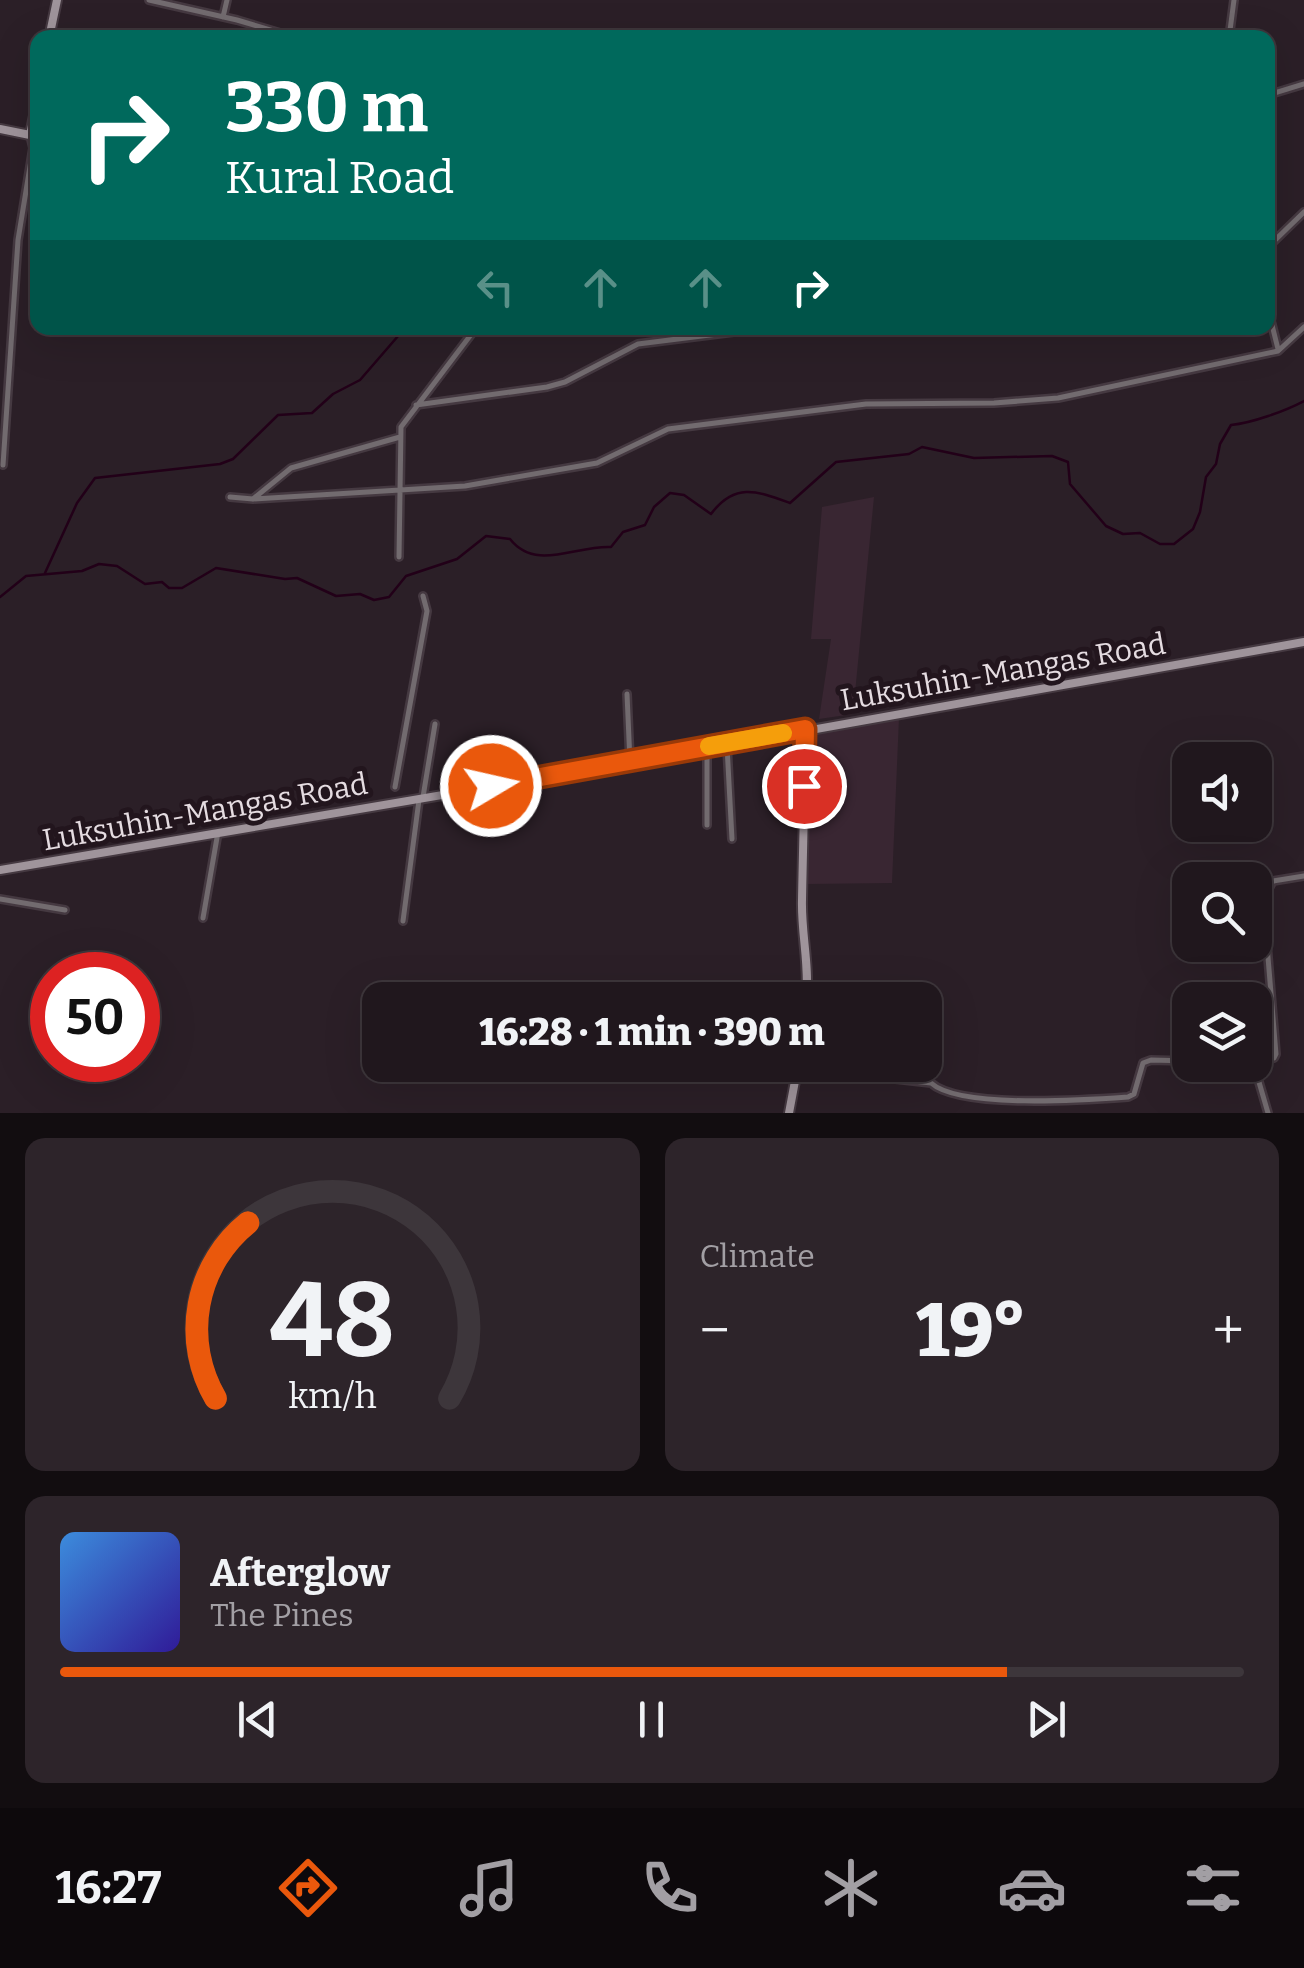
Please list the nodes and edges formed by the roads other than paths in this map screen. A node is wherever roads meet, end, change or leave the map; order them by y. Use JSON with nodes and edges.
{"nodes":[{"id":1,"x":56,"y":0,"type":"edge"},
{"id":2,"x":149,"y":0,"type":"edge"},
{"id":3,"x":227,"y":0,"type":"edge"},
{"id":4,"x":1234,"y":0,"type":"edge"},
{"id":5,"x":223,"y":17,"type":"junction"},
{"id":6,"x":50,"y":30,"type":"edge"},
{"id":7,"x":269,"y":30,"type":"edge"},
{"id":8,"x":1230,"y":30,"type":"edge"},
{"id":9,"x":1304,"y":84,"type":"edge"},
{"id":10,"x":1275,"y":92,"type":"edge"},
{"id":11,"x":0,"y":129,"type":"edge"},
{"id":12,"x":30,"y":134,"type":"edge"},
{"id":13,"x":30,"y":166,"type":"edge"},
{"id":14,"x":1304,"y":212,"type":"edge"},
{"id":15,"x":1275,"y":240,"type":"edge"},
{"id":16,"x":1304,"y":327,"type":"edge"},
{"id":17,"x":471,"y":335,"type":"edge"},
{"id":18,"x":709,"y":335,"type":"edge"},
{"id":19,"x":1274,"y":335,"type":"edge"},
{"id":20,"x":1278,"y":351,"type":"junction"},
{"id":21,"x":416,"y":405,"type":"junction"},
{"id":22,"x":400,"y":436,"type":"junction"},
{"id":23,"x":3,"y":465,"type":"dead end"},
{"id":24,"x":401,"y":490,"type":"junction"},
{"id":25,"x":230,"y":497,"type":"dead end"},
{"id":26,"x":253,"y":499,"type":"junction"},
{"id":27,"x":399,"y":557,"type":"dead end"},
{"id":28,"x":422,"y":596,"type":"dead end"},
{"id":29,"x":1304,"y":642,"type":"edge"},
{"id":30,"x":627,"y":694,"type":"dead end"},
{"id":31,"x":435,"y":724,"type":"dead end"},
{"id":32,"x":805,"y":729,"type":"junction"},
{"id":33,"x":727,"y":743,"type":"junction"},
{"id":34,"x":706,"y":747,"type":"junction"},
{"id":35,"x":630,"y":762,"type":"junction"},
{"id":36,"x":421,"y":797,"type":"junction"},
{"id":37,"x":392,"y":803,"type":"junction"},
{"id":38,"x":707,"y":825,"type":"dead end"},
{"id":39,"x":218,"y":832,"type":"junction"},
{"id":40,"x":732,"y":839,"type":"dead end"},
{"id":41,"x":0,"y":870,"type":"edge"},
{"id":42,"x":1304,"y":876,"type":"edge"},
{"id":43,"x":0,"y":900,"type":"edge"},
{"id":44,"x":64,"y":910,"type":"dead end"},
{"id":45,"x":202,"y":918,"type":"dead end"},
{"id":46,"x":403,"y":921,"type":"dead end"},
{"id":47,"x":808,"y":982,"type":"edge"},
{"id":48,"x":1269,"y":982,"type":"edge"},
{"id":49,"x":1272,"y":1012,"type":"edge"},
{"id":50,"x":1272,"y":1059,"type":"edge"},
{"id":51,"x":1172,"y":1061,"type":"edge"},
{"id":52,"x":795,"y":1082,"type":"edge"},
{"id":53,"x":916,"y":1082,"type":"edge"},
{"id":54,"x":1260,"y":1082,"type":"edge"},
{"id":55,"x":789,"y":1113,"type":"edge"},
{"id":56,"x":1268,"y":1113,"type":"edge"}],
"edges":[{"from":1,"to":6,"type":"main road"},
{"from":2,"to":5,"type":"street"},
{"from":3,"to":5,"type":"street"},
{"from":4,"to":8,"type":"street"},
{"from":5,"to":7,"type":"street"},
{"from":9,"to":10,"type":"street"},
{"from":11,"to":12,"type":"main road"},
{"from":13,"to":23,"type":"street"},
{"from":14,"to":15,"type":"street"},
{"from":16,"to":20,"type":"street"},
{"from":17,"to":21,"type":"street"},
{"from":18,"to":21,"type":"street"},
{"from":19,"to":20,"type":"street"},
{"from":20,"to":24,"type":"street"},
{"from":21,"to":22,"type":"street"},
{"from":22,"to":24,"type":"street"},
{"from":22,"to":26,"type":"street"},
{"from":24,"to":26,"type":"street"},
{"from":24,"to":27,"type":"street"},
{"from":25,"to":26,"type":"street"},
{"from":28,"to":37,"type":"street"},
{"from":29,"to":32,"type":"main road","name":"Luksuhin-Mangas Road"},
{"from":30,"to":35,"type":"street"},
{"from":31,"to":36,"type":"street"},
{"from":32,"to":33,"type":"main road","name":"Luksuhin-Mangas Road"},
{"from":32,"to":47,"type":"main road"},
{"from":33,"to":34,"type":"main road","name":"Luksuhin-Mangas Road"},
{"from":33,"to":40,"type":"street"},
{"from":34,"to":35,"type":"main road","name":"Luksuhin-Mangas Road"},
{"from":34,"to":38,"type":"street"},
{"from":35,"to":36,"type":"main road","name":"Luksuhin-Mangas Road"},
{"from":36,"to":37,"type":"main road","name":"Luksuhin-Mangas Road"},
{"from":36,"to":46,"type":"street"},
{"from":37,"to":39,"type":"main road","name":"Luksuhin-Mangas Road"},
{"from":39,"to":41,"type":"main road","name":"Luksuhin-Mangas Road"},
{"from":39,"to":45,"type":"street"},
{"from":42,"to":48,"type":"street"},
{"from":43,"to":44,"type":"street"},
{"from":49,"to":50,"type":"street"},
{"from":51,"to":53,"type":"street"},
{"from":52,"to":55,"type":"main road"},
{"from":54,"to":56,"type":"street"}]}
